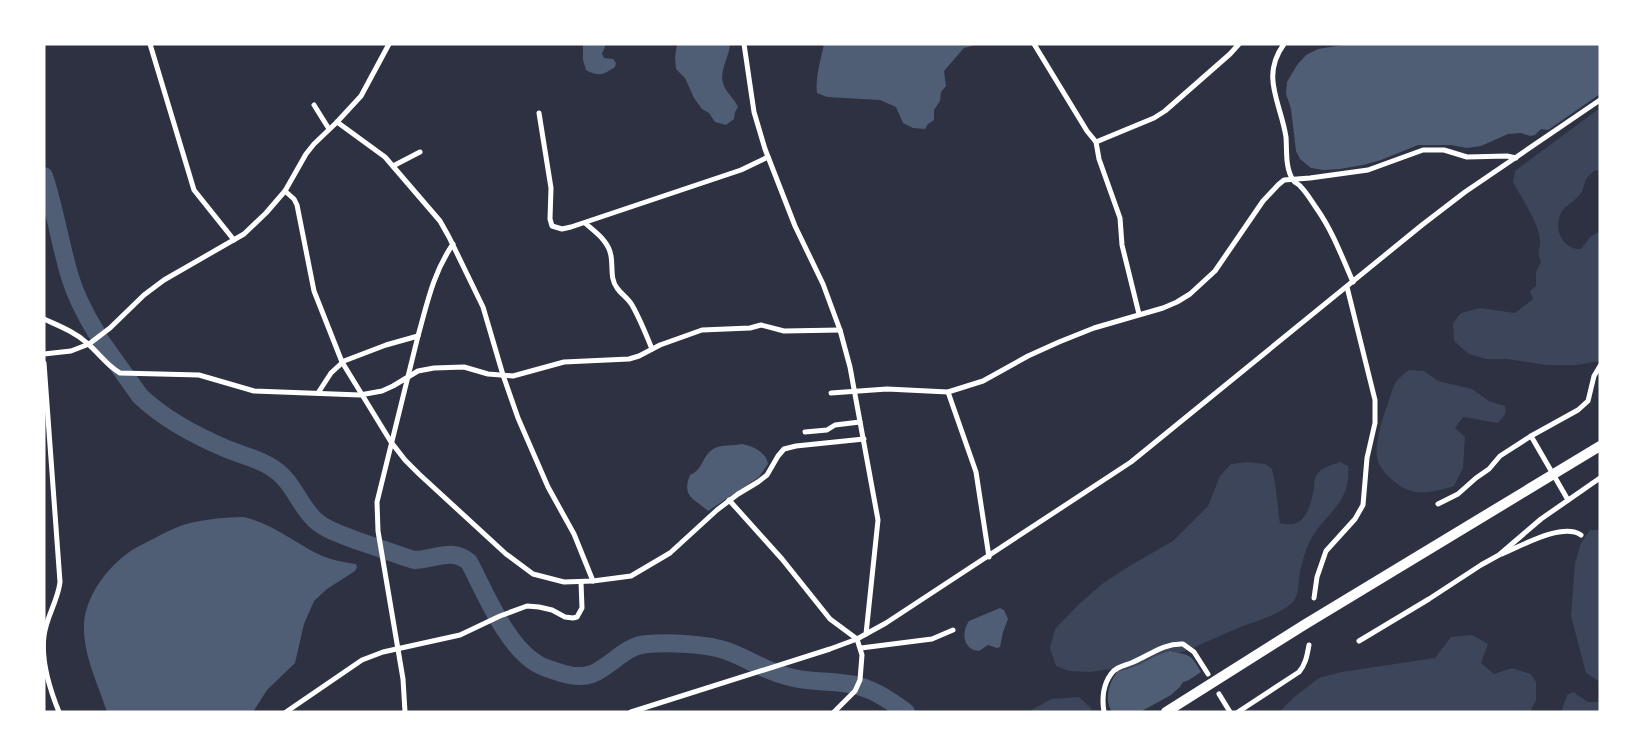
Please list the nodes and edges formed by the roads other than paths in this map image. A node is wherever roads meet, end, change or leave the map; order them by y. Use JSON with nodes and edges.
{"nodes":[{"id":1,"x":150,"y":44,"type":"edge"},
{"id":2,"x":389,"y":44,"type":"edge"},
{"id":3,"x":744,"y":44,"type":"edge"},
{"id":4,"x":1034,"y":44,"type":"edge"},
{"id":5,"x":1239,"y":44,"type":"edge"},
{"id":6,"x":1284,"y":44,"type":"edge"},
{"id":7,"x":1600,"y":100,"type":"edge"},
{"id":8,"x":314,"y":105,"type":"dead end"},
{"id":9,"x":539,"y":113,"type":"dead end"},
{"id":10,"x":337,"y":122,"type":"junction"},
{"id":11,"x":329,"y":129,"type":"junction"},
{"id":12,"x":1096,"y":142,"type":"junction"},
{"id":13,"x":420,"y":152,"type":"dead end"},
{"id":14,"x":768,"y":157,"type":"junction"},
{"id":15,"x":1516,"y":158,"type":"junction"},
{"id":16,"x":393,"y":166,"type":"junction"},
{"id":17,"x":1293,"y":180,"type":"junction"},
{"id":18,"x":285,"y":191,"type":"junction"},
{"id":19,"x":585,"y":223,"type":"junction"},
{"id":20,"x":234,"y":240,"type":"junction"},
{"id":21,"x":453,"y":244,"type":"junction"},
{"id":22,"x":1350,"y":285,"type":"junction"},
{"id":23,"x":1139,"y":314,"type":"junction"},
{"id":24,"x":44,"y":318,"type":"edge"},
{"id":25,"x":840,"y":330,"type":"junction"},
{"id":26,"x":418,"y":336,"type":"junction"},
{"id":27,"x":89,"y":344,"type":"junction"},
{"id":28,"x":652,"y":349,"type":"junction"},
{"id":29,"x":44,"y":354,"type":"edge"},
{"id":30,"x":342,"y":362,"type":"junction"},
{"id":31,"x":44,"y":363,"type":"edge"},
{"id":32,"x":1600,"y":366,"type":"edge"},
{"id":33,"x":503,"y":375,"type":"junction"},
{"id":34,"x":407,"y":378,"type":"junction"},
{"id":35,"x":854,"y":392,"type":"junction"},
{"id":36,"x":948,"y":392,"type":"junction"},
{"id":37,"x":318,"y":393,"type":"junction"},
{"id":38,"x":831,"y":393,"type":"dead end"},
{"id":39,"x":363,"y":395,"type":"junction"},
{"id":40,"x":860,"y":422,"type":"junction"},
{"id":41,"x":805,"y":432,"type":"dead end"},
{"id":42,"x":1531,"y":438,"type":"junction"},
{"id":43,"x":864,"y":439,"type":"junction"},
{"id":44,"x":391,"y":442,"type":"junction"},
{"id":45,"x":1600,"y":446,"type":"edge"},
{"id":46,"x":1600,"y":478,"type":"edge"},
{"id":47,"x":1567,"y":497,"type":"junction"},
{"id":48,"x":730,"y":500,"type":"junction"},
{"id":49,"x":1438,"y":505,"type":"dead end"},
{"id":50,"x":1581,"y":535,"type":"dead end"},
{"id":51,"x":1499,"y":555,"type":"junction"},
{"id":52,"x":989,"y":557,"type":"junction"},
{"id":53,"x":593,"y":581,"type":"junction"},
{"id":54,"x":581,"y":582,"type":"junction"},
{"id":55,"x":1314,"y":598,"type":"dead end"},
{"id":56,"x":953,"y":630,"type":"dead end"},
{"id":57,"x":866,"y":634,"type":"junction"},
{"id":58,"x":857,"y":639,"type":"junction"},
{"id":59,"x":1359,"y":641,"type":"dead end"},
{"id":60,"x":1309,"y":645,"type":"dead end"},
{"id":61,"x":397,"y":648,"type":"junction"},
{"id":62,"x":860,"y":648,"type":"junction"},
{"id":63,"x":1208,"y":674,"type":"dead end"},
{"id":64,"x":1219,"y":694,"type":"dead end"},
{"id":65,"x":60,"y":712,"type":"edge"},
{"id":66,"x":286,"y":712,"type":"edge"},
{"id":67,"x":405,"y":712,"type":"edge"},
{"id":68,"x":631,"y":712,"type":"edge"},
{"id":69,"x":834,"y":712,"type":"edge"},
{"id":70,"x":1104,"y":712,"type":"edge"},
{"id":71,"x":1166,"y":712,"type":"edge"},
{"id":72,"x":1230,"y":712,"type":"edge"},
{"id":73,"x":1238,"y":712,"type":"edge"}],
"edges":[{"from":1,"to":20,"type":"street"},
{"from":2,"to":10,"type":"street"},
{"from":3,"to":14,"type":"street"},
{"from":4,"to":12,"type":"street"},
{"from":5,"to":12,"type":"street"},
{"from":6,"to":17,"type":"street"},
{"from":7,"to":15,"type":"street"},
{"from":8,"to":11,"type":"street"},
{"from":9,"to":19,"type":"street"},
{"from":10,"to":11,"type":"street"},
{"from":10,"to":16,"type":"street"},
{"from":11,"to":18,"type":"street"},
{"from":12,"to":23,"type":"street"},
{"from":13,"to":16,"type":"street"},
{"from":14,"to":19,"type":"street"},
{"from":14,"to":25,"type":"street"},
{"from":15,"to":17,"type":"street"},
{"from":15,"to":22,"type":"street"},
{"from":16,"to":21,"type":"street"},
{"from":17,"to":22,"type":"street"},
{"from":17,"to":23,"type":"street"},
{"from":18,"to":20,"type":"street"},
{"from":18,"to":30,"type":"street"},
{"from":19,"to":28,"type":"street"},
{"from":20,"to":27,"type":"street"},
{"from":21,"to":26,"type":"street"},
{"from":21,"to":33,"type":"street"},
{"from":22,"to":52,"type":"street"},
{"from":22,"to":55,"type":"street"},
{"from":23,"to":36,"type":"street"},
{"from":24,"to":27,"type":"street"},
{"from":25,"to":28,"type":"street"},
{"from":25,"to":35,"type":"street"},
{"from":26,"to":30,"type":"street"},
{"from":26,"to":34,"type":"street"},
{"from":27,"to":29,"type":"street"},
{"from":27,"to":37,"type":"street"},
{"from":28,"to":33,"type":"street"},
{"from":30,"to":37,"type":"street"},
{"from":30,"to":39,"type":"street"},
{"from":31,"to":65,"type":"street"},
{"from":32,"to":42,"type":"street"},
{"from":33,"to":34,"type":"street"},
{"from":33,"to":53,"type":"street"},
{"from":34,"to":39,"type":"street"},
{"from":34,"to":44,"type":"street"},
{"from":35,"to":36,"type":"street"},
{"from":35,"to":38,"type":"street"},
{"from":35,"to":40,"type":"street"},
{"from":36,"to":52,"type":"street"},
{"from":37,"to":39,"type":"street"},
{"from":39,"to":44,"type":"street"},
{"from":40,"to":41,"type":"street"},
{"from":40,"to":43,"type":"street"},
{"from":42,"to":47,"type":"street"},
{"from":42,"to":49,"type":"street"},
{"from":43,"to":48,"type":"street"},
{"from":43,"to":57,"type":"street"},
{"from":44,"to":54,"type":"street"},
{"from":44,"to":61,"type":"street"},
{"from":45,"to":71,"type":"highway"},
{"from":46,"to":47,"type":"street"},
{"from":47,"to":51,"type":"street"},
{"from":48,"to":53,"type":"street"},
{"from":48,"to":58,"type":"street"},
{"from":50,"to":51,"type":"street"},
{"from":51,"to":59,"type":"street"},
{"from":52,"to":57,"type":"street"},
{"from":53,"to":54,"type":"street"},
{"from":54,"to":61,"type":"street"},
{"from":56,"to":62,"type":"street"},
{"from":57,"to":58,"type":"street"},
{"from":58,"to":62,"type":"street"},
{"from":58,"to":68,"type":"street"},
{"from":60,"to":73,"type":"street"},
{"from":61,"to":66,"type":"street"},
{"from":61,"to":67,"type":"street"},
{"from":62,"to":69,"type":"street"},
{"from":63,"to":70,"type":"street"},
{"from":64,"to":72,"type":"street"}]}
